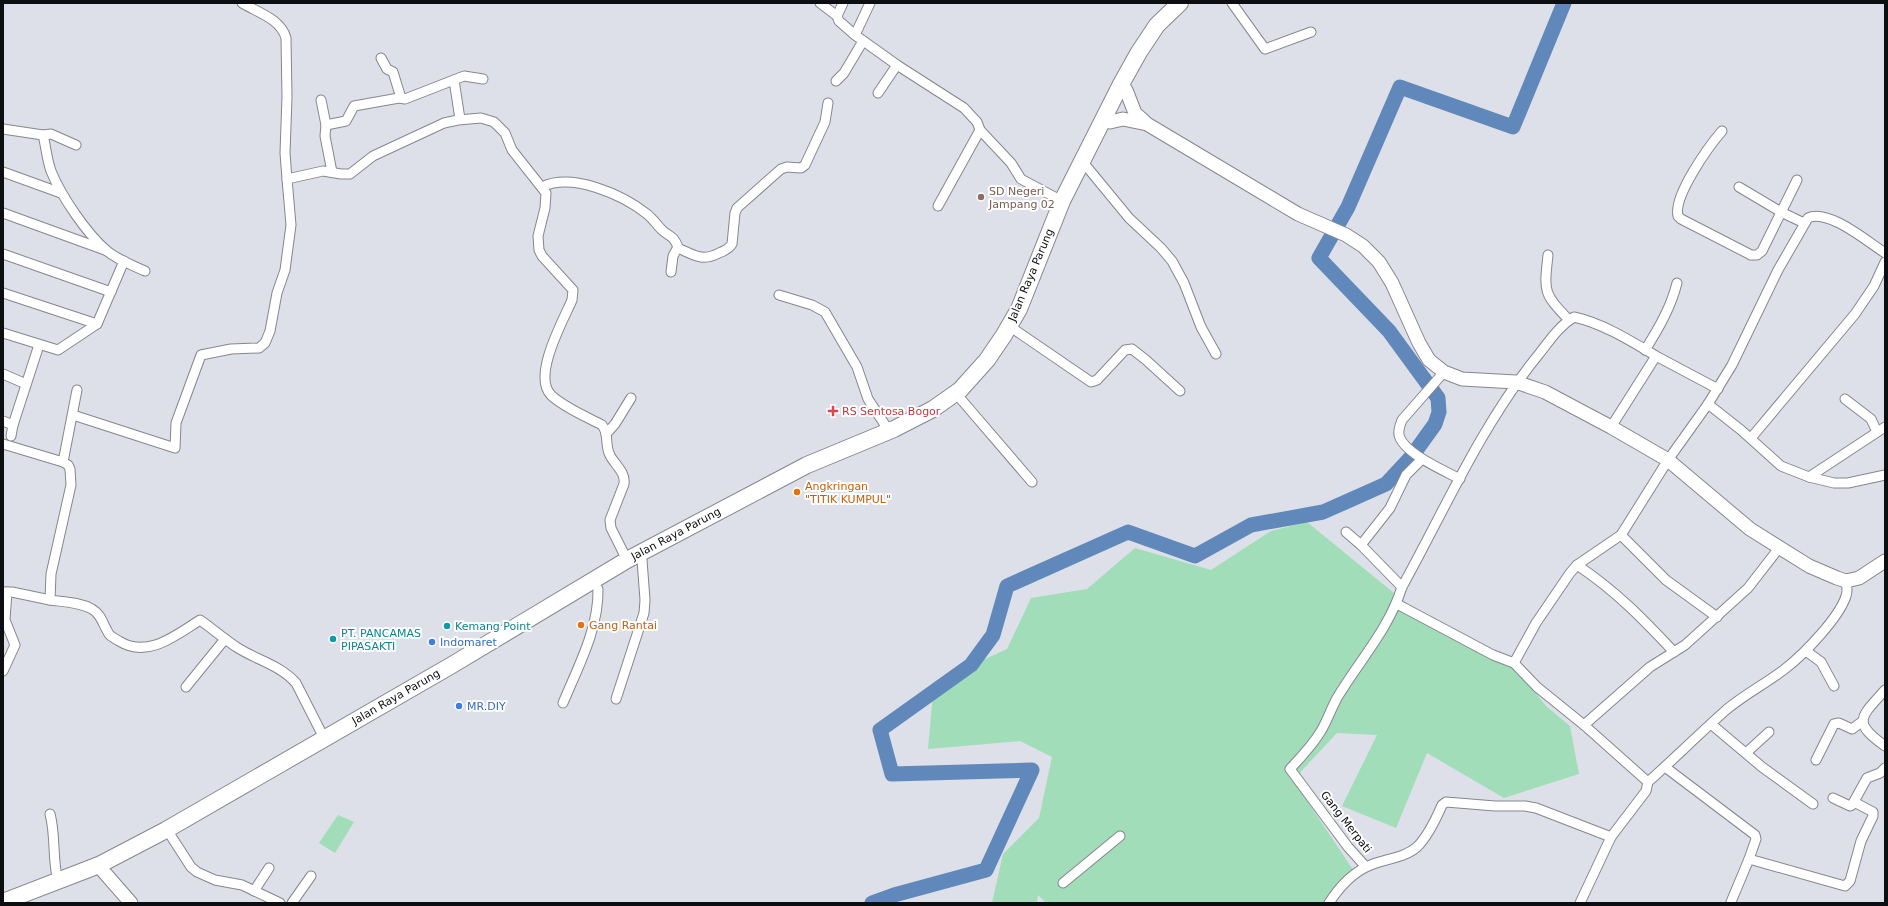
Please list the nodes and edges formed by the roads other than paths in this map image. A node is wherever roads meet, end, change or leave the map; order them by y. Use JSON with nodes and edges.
{"nodes":[{"id":1,"x":242,"y":3,"type":"edge"},
{"id":2,"x":820,"y":3,"type":"edge"},
{"id":3,"x":843,"y":3,"type":"edge"},
{"id":4,"x":870,"y":3,"type":"edge"},
{"id":5,"x":1180,"y":3,"type":"edge"},
{"id":6,"x":1192,"y":3,"type":"edge"},
{"id":7,"x":1232,"y":3,"type":"edge"},
{"id":8,"x":838,"y":16,"type":"junction"},
{"id":9,"x":1311,"y":32,"type":"dead end"},
{"id":10,"x":855,"y":35,"type":"junction"},
{"id":11,"x":863,"y":41,"type":"junction"},
{"id":12,"x":381,"y":58,"type":"dead end"},
{"id":13,"x":897,"y":65,"type":"junction"},
{"id":14,"x":483,"y":79,"type":"dead end"},
{"id":15,"x":454,"y":80,"type":"junction"},
{"id":16,"x":836,"y":81,"type":"dead end"},
{"id":17,"x":1126,"y":90,"type":"junction"},
{"id":18,"x":878,"y":93,"type":"dead end"},
{"id":19,"x":401,"y":98,"type":"junction"},
{"id":20,"x":322,"y":100,"type":"dead end"},
{"id":21,"x":828,"y":103,"type":"dead end"},
{"id":22,"x":460,"y":120,"type":"junction"},
{"id":23,"x":1110,"y":122,"type":"junction"},
{"id":24,"x":1148,"y":124,"type":"junction"},
{"id":25,"x":326,"y":125,"type":"junction"},
{"id":26,"x":3,"y":129,"type":"edge"},
{"id":27,"x":980,"y":130,"type":"junction"},
{"id":28,"x":1722,"y":132,"type":"dead end"},
{"id":29,"x":43,"y":135,"type":"junction"},
{"id":30,"x":76,"y":145,"type":"dead end"},
{"id":31,"x":1087,"y":167,"type":"junction"},
{"id":32,"x":3,"y":172,"type":"edge"},
{"id":33,"x":332,"y":172,"type":"junction"},
{"id":34,"x":287,"y":179,"type":"junction"},
{"id":35,"x":1797,"y":180,"type":"dead end"},
{"id":36,"x":542,"y":187,"type":"junction"},
{"id":37,"x":1739,"y":187,"type":"dead end"},
{"id":38,"x":61,"y":193,"type":"junction"},
{"id":39,"x":1062,"y":201,"type":"junction"},
{"id":40,"x":938,"y":206,"type":"dead end"},
{"id":41,"x":1781,"y":212,"type":"junction"},
{"id":42,"x":3,"y":213,"type":"edge"},
{"id":43,"x":1804,"y":223,"type":"junction"},
{"id":44,"x":678,"y":248,"type":"junction"},
{"id":45,"x":107,"y":251,"type":"junction"},
{"id":46,"x":3,"y":254,"type":"edge"},
{"id":47,"x":1885,"y":254,"type":"edge"},
{"id":48,"x":1548,"y":255,"type":"dead end"},
{"id":49,"x":124,"y":261,"type":"junction"},
{"id":50,"x":1885,"y":262,"type":"edge"},
{"id":51,"x":145,"y":271,"type":"dead end"},
{"id":52,"x":671,"y":272,"type":"dead end"},
{"id":53,"x":1677,"y":283,"type":"dead end"},
{"id":54,"x":3,"y":292,"type":"edge"},
{"id":55,"x":111,"y":292,"type":"junction"},
{"id":56,"x":779,"y":295,"type":"dead end"},
{"id":57,"x":1569,"y":320,"type":"junction"},
{"id":58,"x":96,"y":324,"type":"junction"},
{"id":59,"x":1015,"y":330,"type":"junction"},
{"id":60,"x":3,"y":333,"type":"edge"},
{"id":61,"x":39,"y":345,"type":"junction"},
{"id":62,"x":1645,"y":350,"type":"junction"},
{"id":63,"x":1216,"y":354,"type":"dead end"},
{"id":64,"x":1656,"y":356,"type":"junction"},
{"id":65,"x":3,"y":374,"type":"edge"},
{"id":66,"x":1440,"y":377,"type":"junction"},
{"id":67,"x":1516,"y":382,"type":"junction"},
{"id":68,"x":26,"y":384,"type":"junction"},
{"id":69,"x":1718,"y":389,"type":"junction"},
{"id":70,"x":78,"y":390,"type":"dead end"},
{"id":71,"x":1180,"y":391,"type":"dead end"},
{"id":72,"x":959,"y":397,"type":"junction"},
{"id":73,"x":631,"y":398,"type":"dead end"},
{"id":74,"x":1845,"y":399,"type":"dead end"},
{"id":75,"x":1708,"y":404,"type":"junction"},
{"id":76,"x":72,"y":415,"type":"junction"},
{"id":77,"x":3,"y":421,"type":"edge"},
{"id":78,"x":13,"y":425,"type":"junction"},
{"id":79,"x":1885,"y":426,"type":"edge"},
{"id":80,"x":1612,"y":427,"type":"junction"},
{"id":81,"x":890,"y":431,"type":"junction"},
{"id":82,"x":1877,"y":432,"type":"junction"},
{"id":83,"x":606,"y":434,"type":"junction"},
{"id":84,"x":12,"y":436,"type":"dead end"},
{"id":85,"x":1751,"y":438,"type":"junction"},
{"id":86,"x":3,"y":444,"type":"edge"},
{"id":87,"x":839,"y":455,"type":"junction"},
{"id":88,"x":1422,"y":458,"type":"junction"},
{"id":89,"x":1668,"y":460,"type":"junction"},
{"id":90,"x":63,"y":462,"type":"junction"},
{"id":91,"x":1885,"y":475,"type":"edge"},
{"id":92,"x":1809,"y":477,"type":"junction"},
{"id":93,"x":1460,"y":480,"type":"junction"},
{"id":94,"x":1032,"y":482,"type":"dead end"},
{"id":95,"x":1346,"y":532,"type":"dead end"},
{"id":96,"x":1621,"y":536,"type":"junction"},
{"id":97,"x":1361,"y":545,"type":"junction"},
{"id":98,"x":1779,"y":548,"type":"junction"},
{"id":99,"x":635,"y":560,"type":"junction"},
{"id":100,"x":1885,"y":561,"type":"edge"},
{"id":101,"x":1577,"y":565,"type":"junction"},
{"id":102,"x":1846,"y":581,"type":"junction"},
{"id":103,"x":1402,"y":587,"type":"junction"},
{"id":104,"x":598,"y":588,"type":"junction"},
{"id":105,"x":5,"y":592,"type":"edge"},
{"id":106,"x":50,"y":600,"type":"junction"},
{"id":107,"x":1397,"y":604,"type":"junction"},
{"id":108,"x":1717,"y":617,"type":"junction"},
{"id":109,"x":225,"y":639,"type":"junction"},
{"id":110,"x":1806,"y":651,"type":"junction"},
{"id":111,"x":1674,"y":652,"type":"junction"},
{"id":112,"x":1514,"y":663,"type":"junction"},
{"id":113,"x":3,"y":671,"type":"edge"},
{"id":114,"x":1834,"y":686,"type":"dead end"},
{"id":115,"x":186,"y":687,"type":"dead end"},
{"id":116,"x":1885,"y":690,"type":"edge"},
{"id":117,"x":616,"y":699,"type":"dead end"},
{"id":118,"x":563,"y":703,"type":"dead end"},
{"id":119,"x":1863,"y":720,"type":"junction"},
{"id":120,"x":1711,"y":724,"type":"junction"},
{"id":121,"x":1584,"y":725,"type":"junction"},
{"id":122,"x":1768,"y":732,"type":"dead end"},
{"id":123,"x":324,"y":738,"type":"junction"},
{"id":124,"x":1885,"y":746,"type":"edge"},
{"id":125,"x":1746,"y":753,"type":"junction"},
{"id":126,"x":1816,"y":760,"type":"dead end"},
{"id":127,"x":1665,"y":767,"type":"junction"},
{"id":128,"x":1885,"y":768,"type":"edge"},
{"id":129,"x":1648,"y":782,"type":"junction"},
{"id":130,"x":1833,"y":798,"type":"dead end"},
{"id":131,"x":1854,"y":802,"type":"junction"},
{"id":132,"x":1813,"y":804,"type":"dead end"},
{"id":133,"x":50,"y":814,"type":"dead end"},
{"id":134,"x":171,"y":836,"type":"junction"},
{"id":135,"x":1120,"y":836,"type":"dead end"},
{"id":136,"x":1611,"y":837,"type":"junction"},
{"id":137,"x":1749,"y":859,"type":"junction"},
{"id":138,"x":1366,"y":867,"type":"junction"},
{"id":139,"x":268,"y":868,"type":"dead end"},
{"id":140,"x":103,"y":871,"type":"junction"},
{"id":141,"x":311,"y":876,"type":"dead end"},
{"id":142,"x":58,"y":881,"type":"junction"},
{"id":143,"x":1063,"y":882,"type":"dead end"},
{"id":144,"x":254,"y":891,"type":"junction"},
{"id":145,"x":3,"y":902,"type":"edge"},
{"id":146,"x":1731,"y":902,"type":"dead end"},
{"id":147,"x":21,"y":903,"type":"edge"},
{"id":148,"x":131,"y":903,"type":"edge"},
{"id":149,"x":280,"y":903,"type":"edge"},
{"id":150,"x":292,"y":903,"type":"edge"},
{"id":151,"x":1329,"y":903,"type":"edge"},
{"id":152,"x":1580,"y":903,"type":"edge"}],
"edges":[{"from":1,"to":34,"type":"street"},
{"from":2,"to":8,"type":"street"},
{"from":3,"to":8,"type":"street"},
{"from":4,"to":10,"type":"street"},
{"from":5,"to":39,"type":"highway","name":"Jalan Raya Parung"},
{"from":6,"to":17,"type":"highway","name":"Jalan Raya Parung"},
{"from":7,"to":9,"type":"street"},
{"from":8,"to":10,"type":"street"},
{"from":10,"to":11,"type":"street"},
{"from":11,"to":13,"type":"street"},
{"from":11,"to":16,"type":"street"},
{"from":12,"to":19,"type":"street"},
{"from":13,"to":18,"type":"street"},
{"from":13,"to":27,"type":"street"},
{"from":14,"to":15,"type":"street"},
{"from":15,"to":19,"type":"street"},
{"from":15,"to":22,"type":"street"},
{"from":17,"to":23,"type":"highway","name":"Jalan Raya Parung"},
{"from":17,"to":24,"type":"street"},
{"from":19,"to":25,"type":"street"},
{"from":20,"to":25,"type":"street"},
{"from":21,"to":44,"type":"street"},
{"from":22,"to":33,"type":"street"},
{"from":22,"to":36,"type":"street"},
{"from":23,"to":24,"type":"street"},
{"from":23,"to":31,"type":"highway","name":"Jalan Raya Parung"},
{"from":24,"to":66,"type":"street"},
{"from":25,"to":33,"type":"street"},
{"from":26,"to":29,"type":"street"},
{"from":27,"to":39,"type":"street"},
{"from":27,"to":40,"type":"street"},
{"from":28,"to":41,"type":"street"},
{"from":29,"to":30,"type":"street"},
{"from":29,"to":38,"type":"street"},
{"from":31,"to":59,"type":"highway","name":"Jalan Raya Parung"},
{"from":31,"to":63,"type":"street"},
{"from":32,"to":38,"type":"street"},
{"from":33,"to":34,"type":"street"},
{"from":34,"to":76,"type":"street"},
{"from":35,"to":41,"type":"street"},
{"from":36,"to":44,"type":"street"},
{"from":36,"to":83,"type":"street"},
{"from":37,"to":41,"type":"street"},
{"from":38,"to":45,"type":"street"},
{"from":39,"to":81,"type":"highway","name":"Jalan Raya Parung"},
{"from":41,"to":43,"type":"street"},
{"from":42,"to":45,"type":"street"},
{"from":43,"to":47,"type":"street"},
{"from":43,"to":69,"type":"street"},
{"from":44,"to":52,"type":"street"},
{"from":45,"to":49,"type":"street"},
{"from":46,"to":55,"type":"street"},
{"from":48,"to":57,"type":"street"},
{"from":49,"to":51,"type":"street"},
{"from":49,"to":55,"type":"street"},
{"from":50,"to":85,"type":"street"},
{"from":53,"to":62,"type":"street"},
{"from":54,"to":58,"type":"street"},
{"from":55,"to":58,"type":"street"},
{"from":56,"to":81,"type":"street"},
{"from":57,"to":62,"type":"street"},
{"from":57,"to":67,"type":"street"},
{"from":58,"to":61,"type":"street"},
{"from":59,"to":71,"type":"street"},
{"from":59,"to":72,"type":"highway","name":"Jalan Raya Parung"},
{"from":60,"to":61,"type":"street"},
{"from":61,"to":68,"type":"street"},
{"from":62,"to":64,"type":"street"},
{"from":64,"to":69,"type":"street"},
{"from":64,"to":80,"type":"street"},
{"from":65,"to":68,"type":"street"},
{"from":66,"to":67,"type":"street"},
{"from":66,"to":88,"type":"street"},
{"from":67,"to":80,"type":"street"},
{"from":67,"to":93,"type":"street"},
{"from":68,"to":78,"type":"street"},
{"from":69,"to":75,"type":"street"},
{"from":70,"to":76,"type":"street"},
{"from":72,"to":87,"type":"highway","name":"Jalan Raya Parung"},
{"from":72,"to":94,"type":"street"},
{"from":73,"to":83,"type":"street"},
{"from":74,"to":82,"type":"street"},
{"from":75,"to":85,"type":"street"},
{"from":75,"to":89,"type":"street"},
{"from":76,"to":90,"type":"street"},
{"from":77,"to":78,"type":"street"},
{"from":78,"to":84,"type":"street"},
{"from":79,"to":82,"type":"street"},
{"from":80,"to":89,"type":"street"},
{"from":81,"to":87,"type":"highway","name":"Jalan Raya Parung"},
{"from":82,"to":92,"type":"street"},
{"from":83,"to":99,"type":"street"},
{"from":85,"to":92,"type":"street"},
{"from":86,"to":90,"type":"street"},
{"from":87,"to":99,"type":"highway","name":"Jalan Raya Parung"},
{"from":88,"to":93,"type":"street"},
{"from":88,"to":97,"type":"street"},
{"from":89,"to":96,"type":"street"},
{"from":89,"to":98,"type":"street"},
{"from":90,"to":106,"type":"street"},
{"from":91,"to":92,"type":"street"},
{"from":93,"to":103,"type":"street"},
{"from":95,"to":97,"type":"street"},
{"from":96,"to":101,"type":"street"},
{"from":96,"to":108,"type":"street"},
{"from":97,"to":103,"type":"street"},
{"from":98,"to":102,"type":"street"},
{"from":98,"to":108,"type":"street"},
{"from":99,"to":104,"type":"highway","name":"Jalan Raya Parung"},
{"from":99,"to":117,"type":"street"},
{"from":99,"to":123,"type":"highway","name":"Jalan Raya Parung"},
{"from":100,"to":102,"type":"street"},
{"from":101,"to":111,"type":"street"},
{"from":101,"to":112,"type":"street"},
{"from":102,"to":110,"type":"street"},
{"from":103,"to":107,"type":"street"},
{"from":104,"to":118,"type":"street"},
{"from":104,"to":134,"type":"highway","name":"Jalan Raya Parung"},
{"from":105,"to":106,"type":"street"},
{"from":105,"to":113,"type":"street"},
{"from":106,"to":109,"type":"street"},
{"from":107,"to":112,"type":"street"},
{"from":107,"to":138,"type":"street","name":"Gang Merpati"},
{"from":108,"to":111,"type":"street"},
{"from":109,"to":115,"type":"street"},
{"from":109,"to":123,"type":"street"},
{"from":110,"to":114,"type":"street"},
{"from":110,"to":120,"type":"street"},
{"from":111,"to":121,"type":"street"},
{"from":112,"to":121,"type":"street"},
{"from":116,"to":119,"type":"street"},
{"from":119,"to":124,"type":"street"},
{"from":119,"to":126,"type":"street"},
{"from":120,"to":125,"type":"street"},
{"from":120,"to":127,"type":"street"},
{"from":121,"to":129,"type":"street"},
{"from":122,"to":125,"type":"street"},
{"from":123,"to":142,"type":"highway","name":"Jalan Raya Parung"},
{"from":125,"to":132,"type":"street"},
{"from":127,"to":129,"type":"street"},
{"from":127,"to":137,"type":"street"},
{"from":128,"to":131,"type":"street"},
{"from":129,"to":136,"type":"street"},
{"from":130,"to":131,"type":"street"},
{"from":131,"to":137,"type":"street"},
{"from":133,"to":142,"type":"street"},
{"from":134,"to":140,"type":"highway","name":"Jalan Raya Parung"},
{"from":134,"to":144,"type":"street"},
{"from":135,"to":143,"type":"street"},
{"from":136,"to":138,"type":"street"},
{"from":136,"to":152,"type":"street"},
{"from":137,"to":146,"type":"street"},
{"from":138,"to":151,"type":"street","name":"Gang Merpati"},
{"from":139,"to":144,"type":"street"},
{"from":140,"to":147,"type":"highway","name":"Jalan Raya Parung"},
{"from":140,"to":148,"type":"street"},
{"from":141,"to":150,"type":"street"},
{"from":142,"to":145,"type":"highway","name":"Jalan Raya Parung"},
{"from":144,"to":149,"type":"street"}]}
